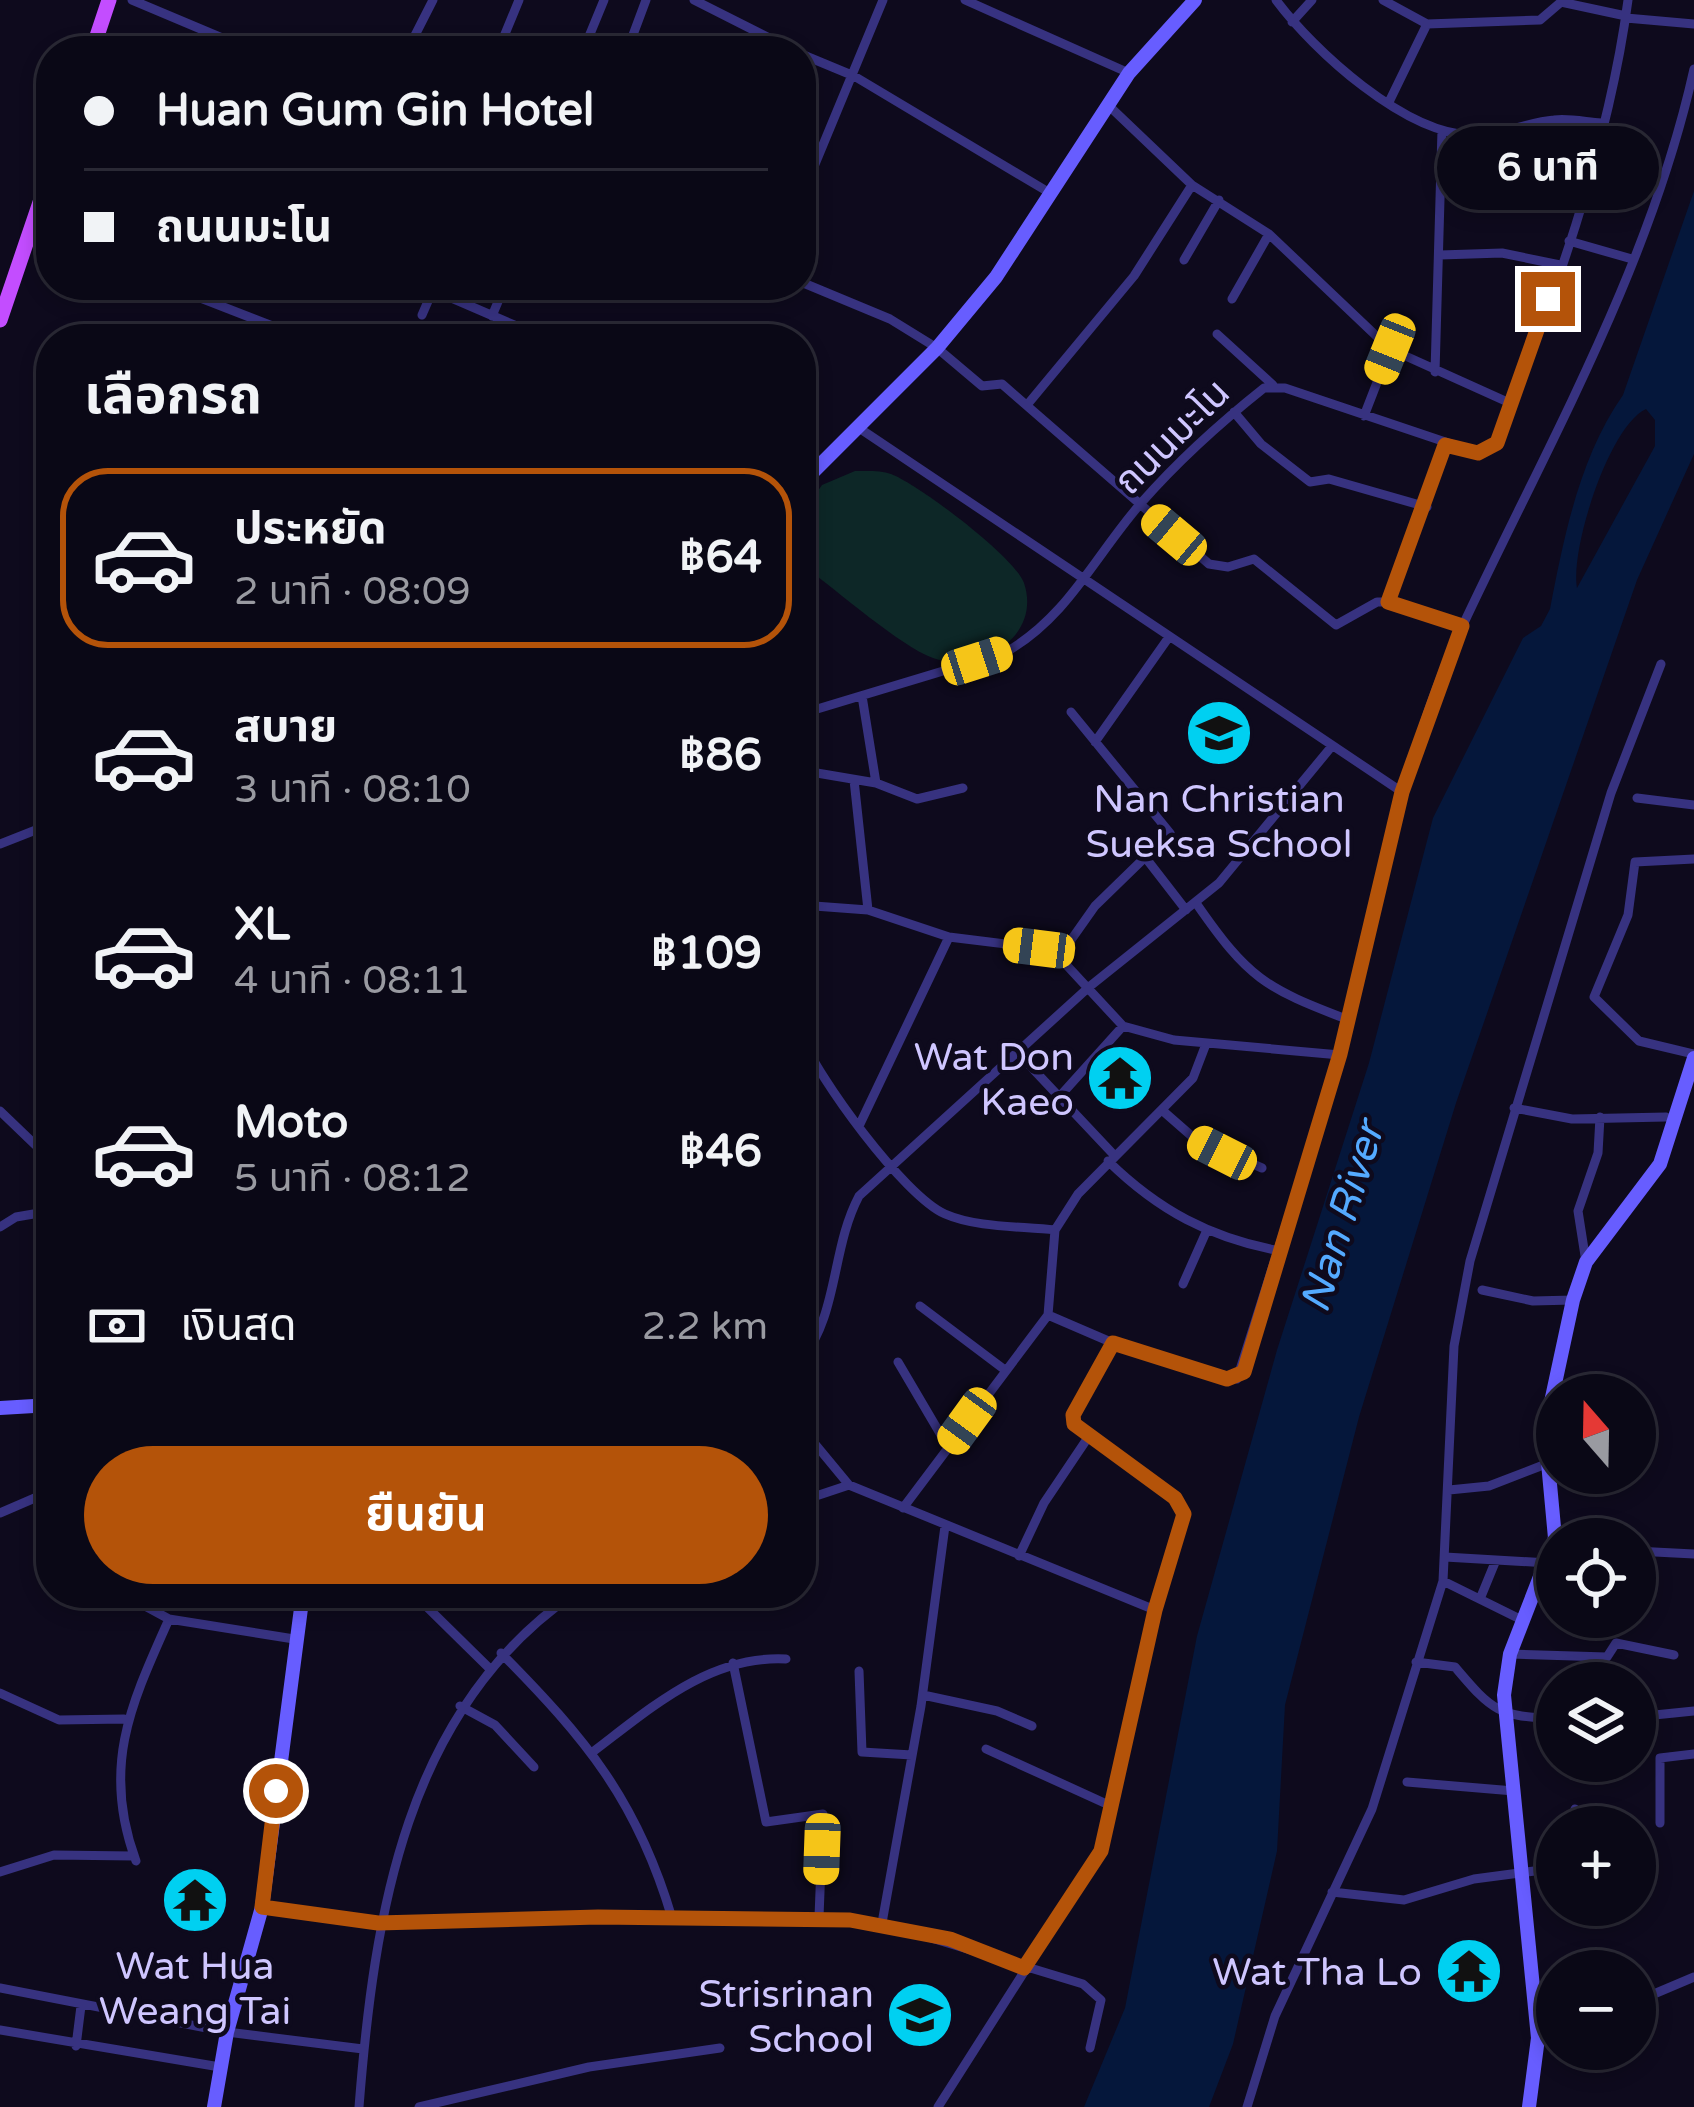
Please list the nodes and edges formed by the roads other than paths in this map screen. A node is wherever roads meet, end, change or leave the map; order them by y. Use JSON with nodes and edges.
{"nodes":[{"id":1,"x":109,"y":0,"type":"edge"},
{"id":2,"x":132,"y":0,"type":"edge"},
{"id":3,"x":433,"y":0,"type":"edge"},
{"id":4,"x":519,"y":0,"type":"edge"},
{"id":5,"x":604,"y":0,"type":"edge"},
{"id":6,"x":646,"y":0,"type":"edge"},
{"id":7,"x":694,"y":0,"type":"edge"},
{"id":8,"x":883,"y":0,"type":"edge"},
{"id":9,"x":965,"y":0,"type":"edge"},
{"id":10,"x":1008,"y":0,"type":"edge"},
{"id":11,"x":1195,"y":0,"type":"edge"},
{"id":12,"x":1276,"y":0,"type":"edge"},
{"id":13,"x":1312,"y":0,"type":"edge"},
{"id":14,"x":1382,"y":0,"type":"edge"},
{"id":15,"x":1628,"y":0,"type":"edge"},
{"id":16,"x":1003,"y":16,"type":"junction"},
{"id":17,"x":1626,"y":17,"type":"junction"},
{"id":18,"x":1292,"y":22,"type":"junction"},
{"id":19,"x":1427,"y":24,"type":"junction"},
{"id":20,"x":1694,"y":24,"type":"edge"},
{"id":21,"x":97,"y":36,"type":"edge"},
{"id":22,"x":217,"y":36,"type":"edge"},
{"id":23,"x":414,"y":36,"type":"edge"},
{"id":24,"x":503,"y":36,"type":"edge"},
{"id":25,"x":589,"y":36,"type":"edge"},
{"id":26,"x":632,"y":36,"type":"edge"},
{"id":27,"x":766,"y":36,"type":"edge"},
{"id":28,"x":816,"y":60,"type":"edge"},
{"id":29,"x":1694,"y":69,"type":"edge"},
{"id":30,"x":1129,"y":73,"type":"junction"},
{"id":31,"x":854,"y":76,"type":"junction"},
{"id":32,"x":1389,"y":102,"type":"junction"},
{"id":33,"x":1107,"y":104,"type":"junction"},
{"id":34,"x":1601,"y":123,"type":"junction"},
{"id":35,"x":1442,"y":130,"type":"junction"},
{"id":36,"x":816,"y":164,"type":"edge"},
{"id":37,"x":1192,"y":185,"type":"junction"},
{"id":38,"x":1050,"y":193,"type":"junction"},
{"id":39,"x":1220,"y":200,"type":"junction"},
{"id":40,"x":36,"y":214,"type":"edge"},
{"id":41,"x":1269,"y":234,"type":"junction"},
{"id":42,"x":29,"y":235,"type":"junction"},
{"id":43,"x":36,"y":237,"type":"edge"},
{"id":44,"x":1569,"y":241,"type":"junction"},
{"id":45,"x":1440,"y":255,"type":"junction"},
{"id":46,"x":1184,"y":260,"type":"dead end"},
{"id":47,"x":1632,"y":260,"type":"junction"},
{"id":48,"x":1560,"y":265,"type":"junction"},
{"id":49,"x":816,"y":288,"type":"edge"},
{"id":50,"x":1232,"y":299,"type":"dead end"},
{"id":51,"x":194,"y":300,"type":"edge"},
{"id":52,"x":428,"y":300,"type":"edge"},
{"id":53,"x":460,"y":300,"type":"edge"},
{"id":54,"x":499,"y":300,"type":"edge"},
{"id":55,"x":422,"y":315,"type":"dead end"},
{"id":56,"x":492,"y":316,"type":"junction"},
{"id":57,"x":0,"y":320,"type":"edge"},
{"id":58,"x":266,"y":324,"type":"edge"},
{"id":59,"x":512,"y":324,"type":"edge"},
{"id":60,"x":1217,"y":334,"type":"dead end"},
{"id":61,"x":938,"y":348,"type":"junction"},
{"id":62,"x":1390,"y":349,"type":"junction"},
{"id":63,"x":1435,"y":372,"type":"junction"},
{"id":64,"x":1274,"y":385,"type":"junction"},
{"id":65,"x":1512,"y":404,"type":"junction"},
{"id":66,"x":1027,"y":405,"type":"junction"},
{"id":67,"x":1234,"y":412,"type":"junction"},
{"id":68,"x":1364,"y":416,"type":"junction"},
{"id":69,"x":859,"y":428,"type":"junction"},
{"id":70,"x":1445,"y":445,"type":"junction"},
{"id":71,"x":816,"y":470,"type":"edge"},
{"id":72,"x":1139,"y":505,"type":"junction"},
{"id":73,"x":1427,"y":507,"type":"junction"},
{"id":74,"x":1085,"y":578,"type":"junction"},
{"id":75,"x":1388,"y":602,"type":"junction"},
{"id":76,"x":1462,"y":626,"type":"junction"},
{"id":77,"x":1169,"y":637,"type":"junction"},
{"id":78,"x":1661,"y":664,"type":"dead end"},
{"id":79,"x":862,"y":696,"type":"junction"},
{"id":80,"x":816,"y":709,"type":"edge"},
{"id":81,"x":1071,"y":712,"type":"dead end"},
{"id":82,"x":1095,"y":742,"type":"junction"},
{"id":83,"x":1332,"y":746,"type":"junction"},
{"id":84,"x":816,"y":773,"type":"edge"},
{"id":85,"x":854,"y":780,"type":"junction"},
{"id":86,"x":877,"y":782,"type":"junction"},
{"id":87,"x":963,"y":788,"type":"dead end"},
{"id":88,"x":1402,"y":792,"type":"junction"},
{"id":89,"x":1637,"y":798,"type":"dead end"},
{"id":90,"x":1694,"y":805,"type":"edge"},
{"id":91,"x":36,"y":830,"type":"edge"},
{"id":92,"x":0,"y":844,"type":"edge"},
{"id":93,"x":1145,"y":857,"type":"junction"},
{"id":94,"x":1694,"y":859,"type":"edge"},
{"id":95,"x":816,"y":906,"type":"edge"},
{"id":96,"x":1191,"y":906,"type":"junction"},
{"id":97,"x":868,"y":910,"type":"junction"},
{"id":98,"x":950,"y":938,"type":"junction"},
{"id":99,"x":1059,"y":957,"type":"junction"},
{"id":100,"x":1089,"y":987,"type":"junction"},
{"id":101,"x":1349,"y":1020,"type":"junction"},
{"id":102,"x":1124,"y":1026,"type":"junction"},
{"id":103,"x":1206,"y":1044,"type":"junction"},
{"id":104,"x":1019,"y":1054,"type":"junction"},
{"id":105,"x":1340,"y":1054,"type":"junction"},
{"id":106,"x":1694,"y":1056,"type":"edge"},
{"id":107,"x":816,"y":1069,"type":"edge"},
{"id":108,"x":1060,"y":1096,"type":"junction"},
{"id":109,"x":1514,"y":1108,"type":"junction"},
{"id":110,"x":1163,"y":1111,"type":"junction"},
{"id":111,"x":0,"y":1112,"type":"edge"},
{"id":112,"x":1666,"y":1117,"type":"dead end"},
{"id":113,"x":1600,"y":1118,"type":"junction"},
{"id":114,"x":859,"y":1126,"type":"junction"},
{"id":115,"x":36,"y":1146,"type":"edge"},
{"id":116,"x":1111,"y":1158,"type":"junction"},
{"id":117,"x":891,"y":1163,"type":"junction"},
{"id":118,"x":1262,"y":1168,"type":"dead end"},
{"id":119,"x":36,"y":1214,"type":"edge"},
{"id":120,"x":0,"y":1227,"type":"edge"},
{"id":121,"x":1055,"y":1230,"type":"junction"},
{"id":122,"x":1208,"y":1231,"type":"junction"},
{"id":123,"x":1280,"y":1251,"type":"junction"},
{"id":124,"x":1586,"y":1262,"type":"junction"},
{"id":125,"x":1183,"y":1284,"type":"dead end"},
{"id":126,"x":1482,"y":1290,"type":"dead end"},
{"id":127,"x":1573,"y":1300,"type":"junction"},
{"id":128,"x":920,"y":1306,"type":"dead end"},
{"id":129,"x":1048,"y":1315,"type":"junction"},
{"id":130,"x":816,"y":1339,"type":"edge"},
{"id":131,"x":1113,"y":1343,"type":"junction"},
{"id":132,"x":898,"y":1362,"type":"dead end"},
{"id":133,"x":1005,"y":1370,"type":"junction"},
{"id":134,"x":1555,"y":1374,"type":"edge"},
{"id":135,"x":1,"y":1405,"type":"edge"},
{"id":136,"x":36,"y":1406,"type":"edge"},
{"id":137,"x":1089,"y":1436,"type":"junction"},
{"id":138,"x":816,"y":1445,"type":"edge"},
{"id":139,"x":948,"y":1447,"type":"junction"},
{"id":140,"x":1536,"y":1468,"type":"edge"},
{"id":141,"x":849,"y":1485,"type":"junction"},
{"id":142,"x":1449,"y":1490,"type":"junction"},
{"id":143,"x":36,"y":1497,"type":"edge"},
{"id":144,"x":816,"y":1497,"type":"edge"},
{"id":145,"x":903,"y":1508,"type":"junction"},
{"id":146,"x":0,"y":1513,"type":"edge"},
{"id":147,"x":945,"y":1526,"type":"junction"},
{"id":148,"x":1656,"y":1552,"type":"edge"},
{"id":149,"x":1694,"y":1554,"type":"edge"},
{"id":150,"x":1019,"y":1556,"type":"junction"},
{"id":151,"x":1445,"y":1557,"type":"junction"},
{"id":152,"x":1496,"y":1560,"type":"junction"},
{"id":153,"x":1536,"y":1562,"type":"edge"},
{"id":154,"x":1443,"y":1581,"type":"junction"},
{"id":155,"x":1536,"y":1592,"type":"edge"},
{"id":156,"x":1480,"y":1599,"type":"junction"},
{"id":157,"x":149,"y":1608,"type":"edge"},
{"id":158,"x":300,"y":1608,"type":"edge"},
{"id":159,"x":427,"y":1608,"type":"edge"},
{"id":160,"x":557,"y":1608,"type":"edge"},
{"id":161,"x":1155,"y":1610,"type":"junction"},
{"id":162,"x":169,"y":1619,"type":"junction"},
{"id":163,"x":1524,"y":1622,"type":"junction"},
{"id":164,"x":295,"y":1639,"type":"junction"},
{"id":165,"x":502,"y":1653,"type":"junction"},
{"id":166,"x":1510,"y":1654,"type":"junction"},
{"id":167,"x":1674,"y":1655,"type":"dead end"},
{"id":168,"x":786,"y":1659,"type":"dead end"},
{"id":169,"x":1416,"y":1662,"type":"junction"},
{"id":170,"x":734,"y":1663,"type":"junction"},
{"id":171,"x":488,"y":1667,"type":"junction"},
{"id":172,"x":859,"y":1671,"type":"dead end"},
{"id":173,"x":0,"y":1694,"type":"edge"},
{"id":174,"x":923,"y":1695,"type":"junction"},
{"id":175,"x":460,"y":1706,"type":"junction"},
{"id":176,"x":1694,"y":1712,"type":"edge"},
{"id":177,"x":1656,"y":1715,"type":"edge"},
{"id":178,"x":1506,"y":1716,"type":"junction"},
{"id":179,"x":1536,"y":1718,"type":"edge"},
{"id":180,"x":124,"y":1719,"type":"junction"},
{"id":181,"x":1032,"y":1726,"type":"dead end"},
{"id":182,"x":986,"y":1749,"type":"dead end"},
{"id":183,"x":594,"y":1750,"type":"junction"},
{"id":184,"x":1694,"y":1754,"type":"edge"},
{"id":185,"x":912,"y":1755,"type":"junction"},
{"id":186,"x":534,"y":1767,"type":"dead end"},
{"id":187,"x":1407,"y":1783,"type":"dead end"},
{"id":188,"x":1514,"y":1791,"type":"junction"},
{"id":189,"x":1112,"y":1806,"type":"junction"},
{"id":190,"x":1660,"y":1823,"type":"dead end"},
{"id":191,"x":0,"y":1872,"type":"edge"},
{"id":192,"x":1536,"y":1872,"type":"edge"},
{"id":193,"x":1519,"y":1876,"type":"junction"},
{"id":194,"x":1332,"y":1892,"type":"junction"},
{"id":195,"x":262,"y":1907,"type":"junction"},
{"id":196,"x":672,"y":1918,"type":"junction"},
{"id":197,"x":819,"y":1918,"type":"junction"},
{"id":198,"x":378,"y":1923,"type":"junction"},
{"id":199,"x":882,"y":1923,"type":"junction"},
{"id":200,"x":1024,"y":1968,"type":"junction"},
{"id":201,"x":1694,"y":1977,"type":"edge"},
{"id":202,"x":0,"y":1988,"type":"edge"},
{"id":203,"x":1656,"y":1993,"type":"edge"},
{"id":204,"x":1534,"y":2003,"type":"joint"},
{"id":205,"x":81,"y":2006,"type":"junction"},
{"id":206,"x":0,"y":2030,"type":"edge"},
{"id":207,"x":227,"y":2032,"type":"junction"},
{"id":208,"x":76,"y":2046,"type":"junction"},
{"id":209,"x":720,"y":2048,"type":"dead end"},
{"id":210,"x":1090,"y":2048,"type":"dead end"},
{"id":211,"x":363,"y":2049,"type":"junction"},
{"id":212,"x":220,"y":2067,"type":"junction"},
{"id":213,"x":214,"y":2107,"type":"edge"},
{"id":214,"x":358,"y":2107,"type":"edge"},
{"id":215,"x":419,"y":2107,"type":"edge"},
{"id":216,"x":938,"y":2107,"type":"edge"},
{"id":217,"x":1247,"y":2107,"type":"edge"},
{"id":218,"x":1529,"y":2107,"type":"edge"}],
"edges":[{"from":1,"to":21,"type":"main road"},
{"from":2,"to":22,"type":"street"},
{"from":3,"to":23,"type":"street"},
{"from":4,"to":24,"type":"street"},
{"from":5,"to":25,"type":"street"},
{"from":6,"to":26,"type":"street"},
{"from":7,"to":27,"type":"street"},
{"from":8,"to":31,"type":"street"},
{"from":9,"to":16,"type":"street"},
{"from":10,"to":16,"type":"street"},
{"from":11,"to":30,"type":"street"},
{"from":12,"to":18,"type":"street"},
{"from":13,"to":18,"type":"street"},
{"from":14,"to":19,"type":"street"},
{"from":15,"to":17,"type":"street","name":"ถนนมะโน"},
{"from":16,"to":30,"type":"street"},
{"from":17,"to":19,"type":"street"},
{"from":17,"to":20,"type":"street"},
{"from":17,"to":34,"type":"street","name":"ถนนมะโน"},
{"from":18,"to":32,"type":"street"},
{"from":19,"to":32,"type":"street"},
{"from":28,"to":31,"type":"street"},
{"from":29,"to":47,"type":"street"},
{"from":30,"to":33,"type":"street"},
{"from":31,"to":36,"type":"street"},
{"from":31,"to":38,"type":"street"},
{"from":32,"to":35,"type":"street"},
{"from":33,"to":37,"type":"street"},
{"from":33,"to":38,"type":"street"},
{"from":34,"to":35,"type":"street"},
{"from":34,"to":44,"type":"street","name":"ถนนมะโน"},
{"from":35,"to":45,"type":"street"},
{"from":37,"to":39,"type":"street"},
{"from":37,"to":66,"type":"street"},
{"from":38,"to":61,"type":"street"},
{"from":39,"to":41,"type":"street"},
{"from":39,"to":46,"type":"street"},
{"from":40,"to":42,"type":"main road"},
{"from":41,"to":50,"type":"street"},
{"from":41,"to":62,"type":"street"},
{"from":42,"to":43,"type":"street"},
{"from":42,"to":57,"type":"main road"},
{"from":44,"to":47,"type":"street"},
{"from":44,"to":48,"type":"street","name":"ถนนมะโน"},
{"from":45,"to":48,"type":"street"},
{"from":45,"to":63,"type":"street"},
{"from":47,"to":76,"type":"street"},
{"from":48,"to":65,"type":"street","name":"ถนนมะโน"},
{"from":49,"to":61,"type":"street"},
{"from":51,"to":58,"type":"street"},
{"from":52,"to":55,"type":"street"},
{"from":53,"to":56,"type":"street"},
{"from":54,"to":56,"type":"street"},
{"from":56,"to":59,"type":"street"},
{"from":60,"to":64,"type":"street"},
{"from":61,"to":66,"type":"street"},
{"from":61,"to":69,"type":"street"},
{"from":62,"to":63,"type":"street"},
{"from":62,"to":68,"type":"street"},
{"from":63,"to":65,"type":"street"},
{"from":64,"to":67,"type":"street","name":"ถนนมะโน"},
{"from":64,"to":68,"type":"street","name":"ถนนมะโน"},
{"from":65,"to":70,"type":"street","name":"ถนนมะโน"},
{"from":66,"to":72,"type":"street"},
{"from":67,"to":72,"type":"street","name":"ถนนมะโน"},
{"from":67,"to":73,"type":"street"},
{"from":68,"to":70,"type":"street","name":"ถนนมะโน"},
{"from":69,"to":71,"type":"street"},
{"from":69,"to":74,"type":"street"},
{"from":70,"to":73,"type":"street"},
{"from":72,"to":74,"type":"street","name":"ถนนมะโน"},
{"from":72,"to":75,"type":"street"},
{"from":73,"to":75,"type":"street"},
{"from":74,"to":77,"type":"street"},
{"from":74,"to":79,"type":"street","name":"ถนนมะโน"},
{"from":75,"to":76,"type":"street"},
{"from":76,"to":88,"type":"street"},
{"from":77,"to":82,"type":"street"},
{"from":77,"to":83,"type":"street"},
{"from":78,"to":109,"type":"street"},
{"from":79,"to":80,"type":"street","name":"ถนนมะโน"},
{"from":79,"to":86,"type":"street"},
{"from":81,"to":82,"type":"street"},
{"from":82,"to":93,"type":"street"},
{"from":83,"to":88,"type":"street"},
{"from":83,"to":96,"type":"street"},
{"from":84,"to":85,"type":"street"},
{"from":85,"to":86,"type":"street"},
{"from":85,"to":97,"type":"street"},
{"from":86,"to":87,"type":"street"},
{"from":88,"to":101,"type":"street"},
{"from":89,"to":90,"type":"street"},
{"from":91,"to":92,"type":"street"},
{"from":93,"to":96,"type":"street"},
{"from":93,"to":99,"type":"street"},
{"from":94,"to":106,"type":"street"},
{"from":95,"to":97,"type":"street"},
{"from":96,"to":100,"type":"street"},
{"from":96,"to":101,"type":"street"},
{"from":97,"to":98,"type":"street"},
{"from":98,"to":99,"type":"street"},
{"from":98,"to":114,"type":"street"},
{"from":99,"to":100,"type":"street"},
{"from":100,"to":102,"type":"street"},
{"from":100,"to":104,"type":"street"},
{"from":101,"to":105,"type":"street"},
{"from":102,"to":103,"type":"street"},
{"from":102,"to":108,"type":"street"},
{"from":103,"to":105,"type":"street"},
{"from":103,"to":110,"type":"street"},
{"from":104,"to":108,"type":"street"},
{"from":104,"to":117,"type":"street"},
{"from":105,"to":123,"type":"street"},
{"from":106,"to":124,"type":"street"},
{"from":107,"to":114,"type":"street"},
{"from":108,"to":116,"type":"street"},
{"from":109,"to":113,"type":"street"},
{"from":109,"to":142,"type":"street"},
{"from":110,"to":116,"type":"street"},
{"from":110,"to":118,"type":"street"},
{"from":111,"to":115,"type":"street"},
{"from":112,"to":113,"type":"street"},
{"from":113,"to":124,"type":"street"},
{"from":114,"to":117,"type":"street"},
{"from":116,"to":121,"type":"street"},
{"from":116,"to":122,"type":"street"},
{"from":117,"to":121,"type":"street"},
{"from":117,"to":130,"type":"street"},
{"from":119,"to":120,"type":"street"},
{"from":121,"to":129,"type":"street"},
{"from":122,"to":123,"type":"street"},
{"from":122,"to":125,"type":"street"},
{"from":123,"to":131,"type":"street"},
{"from":124,"to":127,"type":"street"},
{"from":126,"to":127,"type":"street"},
{"from":127,"to":134,"type":"street"},
{"from":128,"to":133,"type":"street"},
{"from":129,"to":131,"type":"street"},
{"from":129,"to":133,"type":"street"},
{"from":131,"to":137,"type":"street"},
{"from":132,"to":139,"type":"street"},
{"from":133,"to":139,"type":"street"},
{"from":135,"to":136,"type":"street"},
{"from":137,"to":150,"type":"street"},
{"from":137,"to":161,"type":"street"},
{"from":138,"to":141,"type":"street"},
{"from":139,"to":145,"type":"street"},
{"from":140,"to":142,"type":"street"},
{"from":141,"to":144,"type":"street"},
{"from":141,"to":145,"type":"street"},
{"from":142,"to":151,"type":"street"},
{"from":143,"to":146,"type":"street"},
{"from":145,"to":147,"type":"street"},
{"from":147,"to":150,"type":"street"},
{"from":147,"to":174,"type":"street"},
{"from":148,"to":149,"type":"street"},
{"from":150,"to":161,"type":"street"},
{"from":151,"to":152,"type":"street"},
{"from":151,"to":154,"type":"street"},
{"from":152,"to":153,"type":"street"},
{"from":152,"to":156,"type":"street"},
{"from":154,"to":156,"type":"street"},
{"from":154,"to":169,"type":"street"},
{"from":155,"to":163,"type":"street"},
{"from":156,"to":163,"type":"street"},
{"from":157,"to":162,"type":"street"},
{"from":158,"to":164,"type":"street"},
{"from":159,"to":171,"type":"street"},
{"from":160,"to":165,"type":"street"},
{"from":161,"to":189,"type":"street"},
{"from":162,"to":164,"type":"street"},
{"from":162,"to":180,"type":"street"},
{"from":163,"to":166,"type":"street"},
{"from":164,"to":195,"type":"street"},
{"from":165,"to":171,"type":"street"},
{"from":165,"to":183,"type":"street"},
{"from":166,"to":167,"type":"street"},
{"from":166,"to":178,"type":"street"},
{"from":168,"to":170,"type":"street"},
{"from":169,"to":178,"type":"street"},
{"from":169,"to":194,"type":"street"},
{"from":170,"to":183,"type":"street"},
{"from":170,"to":197,"type":"street"},
{"from":171,"to":175,"type":"street"},
{"from":172,"to":185,"type":"street"},
{"from":173,"to":180,"type":"street"},
{"from":174,"to":181,"type":"street"},
{"from":174,"to":185,"type":"street"},
{"from":175,"to":186,"type":"street"},
{"from":175,"to":198,"type":"street"},
{"from":176,"to":177,"type":"street"},
{"from":178,"to":179,"type":"street"},
{"from":178,"to":188,"type":"street"},
{"from":180,"to":191,"type":"street"},
{"from":182,"to":189,"type":"street"},
{"from":183,"to":196,"type":"street"},
{"from":184,"to":190,"type":"street"},
{"from":185,"to":199,"type":"street"},
{"from":187,"to":188,"type":"street"},
{"from":188,"to":193,"type":"street"},
{"from":189,"to":200,"type":"street"},
{"from":192,"to":193,"type":"street"},
{"from":193,"to":194,"type":"street"},
{"from":193,"to":204,"type":"street"},
{"from":194,"to":217,"type":"street"},
{"from":195,"to":198,"type":"street"},
{"from":195,"to":207,"type":"street"},
{"from":196,"to":197,"type":"street"},
{"from":196,"to":198,"type":"street"},
{"from":197,"to":199,"type":"street"},
{"from":198,"to":211,"type":"street"},
{"from":199,"to":200,"type":"street"},
{"from":200,"to":210,"type":"street"},
{"from":200,"to":216,"type":"street"},
{"from":201,"to":203,"type":"street"},
{"from":202,"to":205,"type":"street"},
{"from":204,"to":218,"type":"street"},
{"from":205,"to":207,"type":"street"},
{"from":205,"to":208,"type":"street"},
{"from":206,"to":208,"type":"street"},
{"from":207,"to":211,"type":"street"},
{"from":207,"to":212,"type":"street"},
{"from":208,"to":212,"type":"street"},
{"from":209,"to":215,"type":"street"},
{"from":211,"to":214,"type":"street"},
{"from":212,"to":213,"type":"street"}]}
